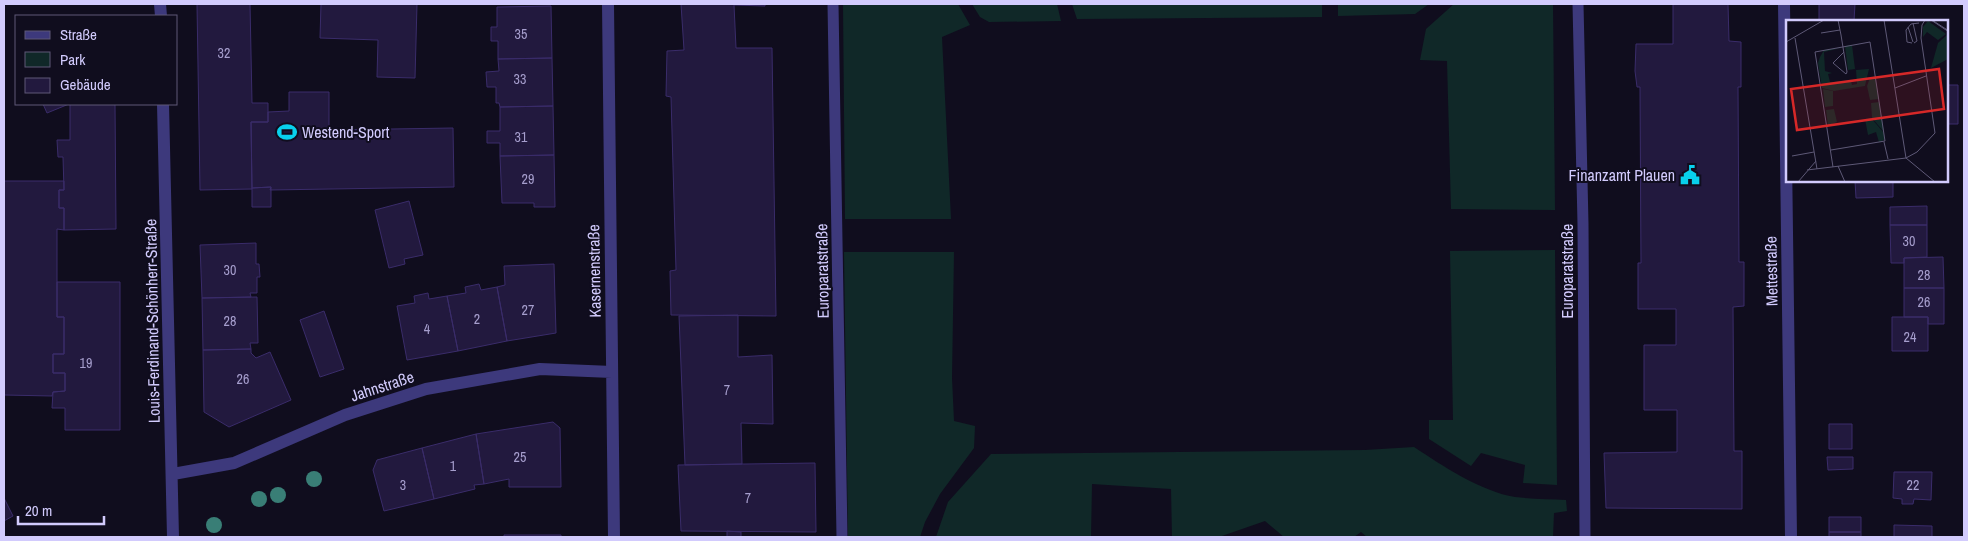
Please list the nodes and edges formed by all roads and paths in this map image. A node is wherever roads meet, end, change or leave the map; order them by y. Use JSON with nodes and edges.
{"nodes":[{"id":1,"x":608,"y":4,"type":"edge"},
{"id":2,"x":833,"y":4,"type":"edge"},
{"id":3,"x":1578,"y":4,"type":"edge"},
{"id":4,"x":1784,"y":4,"type":"edge"},
{"id":5,"x":163,"y":105,"type":"edge"},
{"id":6,"x":1786,"y":156,"type":"edge"},
{"id":7,"x":1786,"y":182,"type":"edge"},
{"id":8,"x":612,"y":372,"type":"junction"},
{"id":9,"x":172,"y":474,"type":"junction"},
{"id":10,"x":173,"y":537,"type":"edge"},
{"id":11,"x":614,"y":537,"type":"edge"},
{"id":12,"x":842,"y":537,"type":"edge"},
{"id":13,"x":1585,"y":537,"type":"edge"},
{"id":14,"x":1791,"y":537,"type":"edge"}],
"edges":[{"from":1,"to":8,"type":"street","name":"Kasernenstraße"},
{"from":2,"to":12,"type":"lane","name":"Europaratstraße"},
{"from":3,"to":13,"type":"lane","name":"Europaratstraße"},
{"from":4,"to":6,"type":"street","name":"Mettestraße"},
{"from":5,"to":9,"type":"street","name":"Louis-Ferdinand-Schönherr-Straße"},
{"from":7,"to":14,"type":"street","name":"Mettestraße"},
{"from":8,"to":9,"type":"street","name":"Jahnstraße"},
{"from":8,"to":11,"type":"street","name":"Kasernenstraße"},
{"from":9,"to":10,"type":"street","name":"Louis-Ferdinand-Schönherr-Straße"}]}
